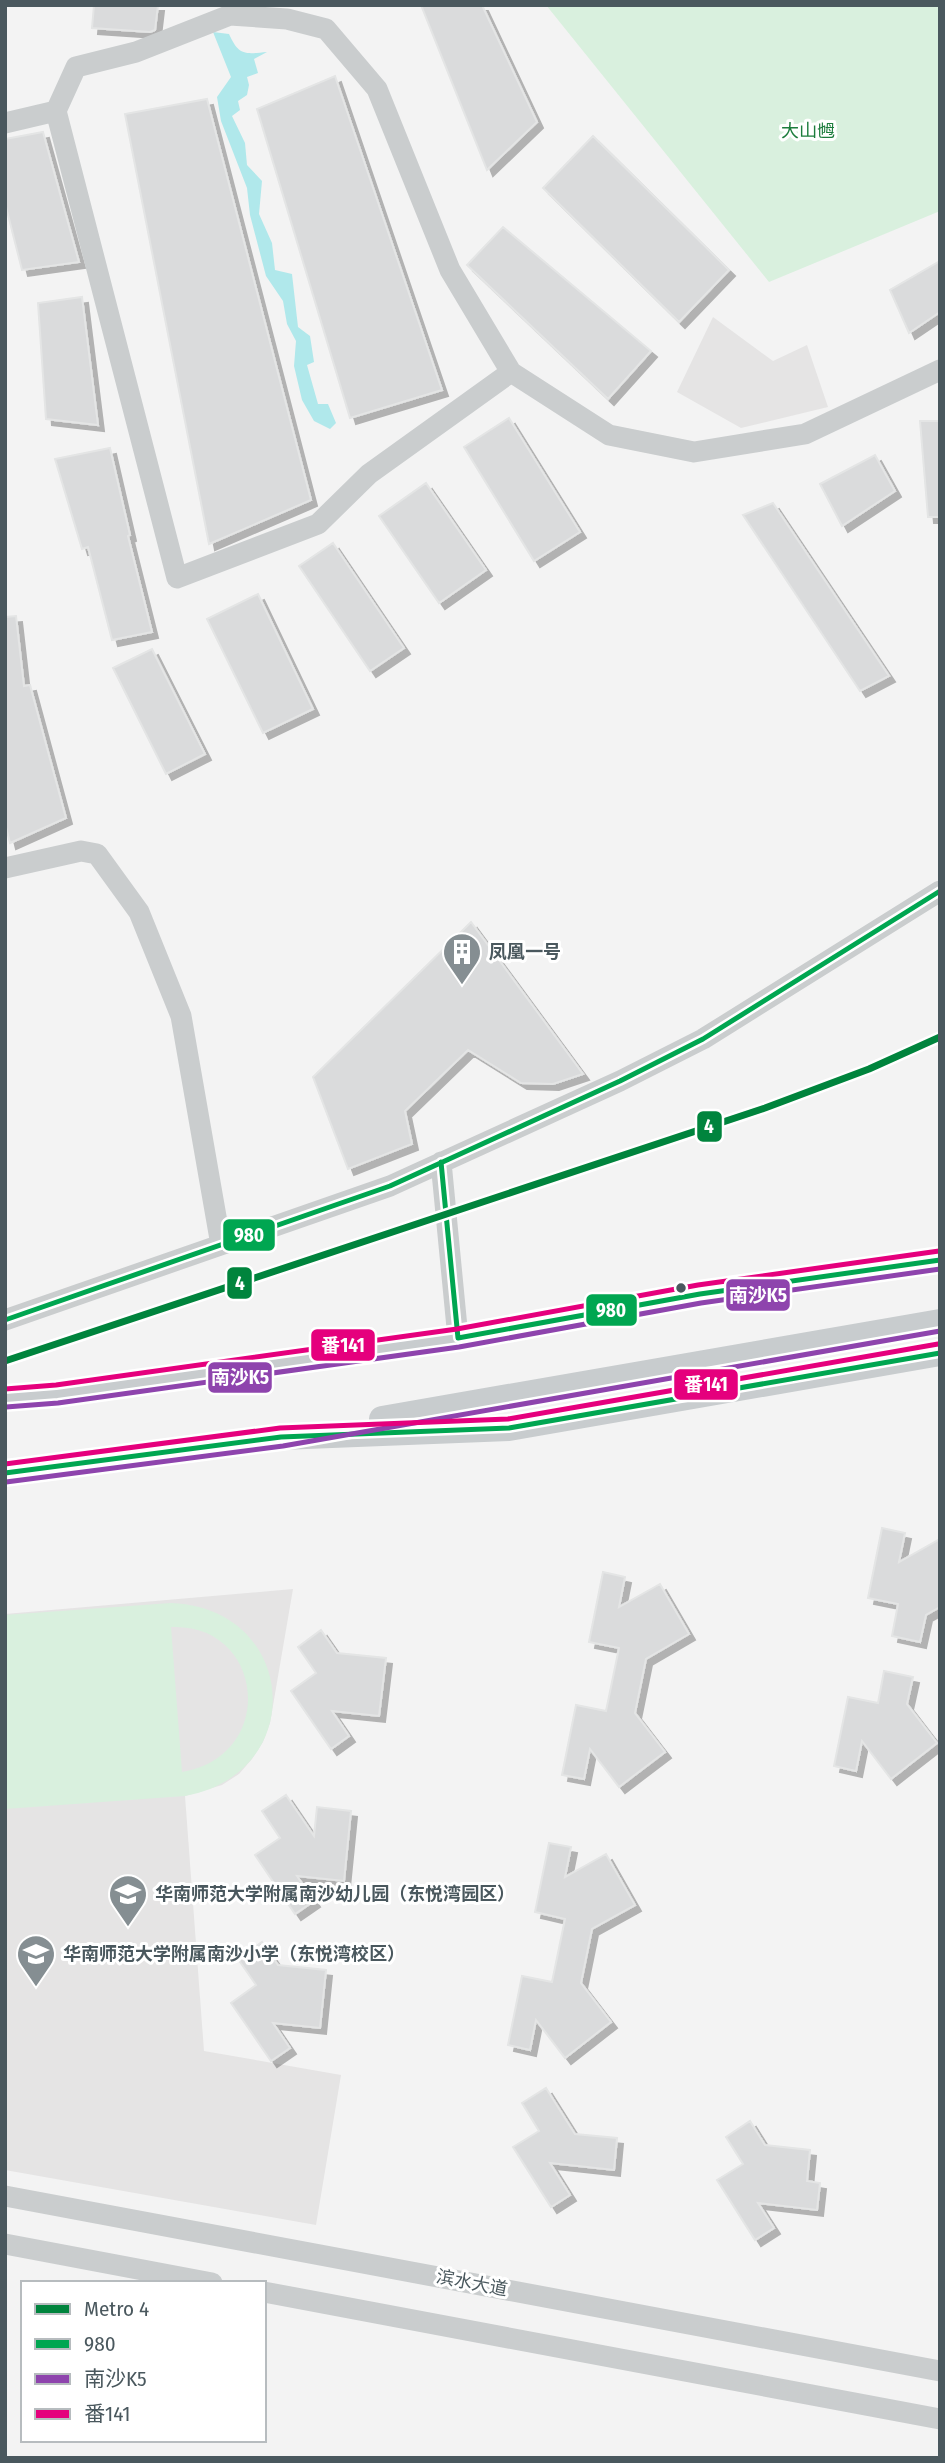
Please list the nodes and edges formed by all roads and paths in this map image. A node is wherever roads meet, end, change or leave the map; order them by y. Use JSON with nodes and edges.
{"nodes":[{"id":1,"x":56,"y":111,"type":"junction"},
{"id":2,"x":5,"y":123,"type":"edge"},
{"id":3,"x":940,"y":370,"type":"edge"},
{"id":4,"x":510,"y":372,"type":"junction"},
{"id":5,"x":5,"y":868,"type":"edge"},
{"id":6,"x":940,"y":891,"type":"edge"},
{"id":7,"x":441,"y":1162,"type":"junction"},
{"id":8,"x":221,"y":1245,"type":"junction"},
{"id":9,"x":940,"y":1260,"type":"edge"},
{"id":10,"x":5,"y":1320,"type":"edge"},
{"id":11,"x":940,"y":1322,"type":"edge"},
{"id":12,"x":458,"y":1338,"type":"junction"},
{"id":13,"x":940,"y":1353,"type":"edge"},
{"id":14,"x":5,"y":1398,"type":"edge"},
{"id":15,"x":281,"y":1437,"type":"junction"},
{"id":16,"x":5,"y":1473,"type":"edge"},
{"id":17,"x":5,"y":2196,"type":"edge"},
{"id":18,"x":5,"y":2244,"type":"edge"},
{"id":19,"x":201,"y":2281,"type":"edge"},
{"id":20,"x":266,"y":2292,"type":"edge"},
{"id":21,"x":940,"y":2371,"type":"edge"},
{"id":22,"x":940,"y":2419,"type":"edge"}],
"edges":[{"from":1,"to":2,"type":"street"},
{"from":1,"to":4,"type":"street"},
{"from":1,"to":4,"type":"street"},
{"from":3,"to":4,"type":"street"},
{"from":5,"to":8,"type":"street"},
{"from":6,"to":7,"type":"street"},
{"from":7,"to":8,"type":"street"},
{"from":7,"to":12,"type":"street"},
{"from":8,"to":10,"type":"street"},
{"from":9,"to":12,"type":"main road"},
{"from":11,"to":15,"type":"main road"},
{"from":12,"to":14,"type":"main road"},
{"from":13,"to":15,"type":"main road"},
{"from":15,"to":16,"type":"main road"},
{"from":17,"to":21,"type":"street","name":"滨水大道"},
{"from":18,"to":19,"type":"street"},
{"from":20,"to":22,"type":"street"}]}
